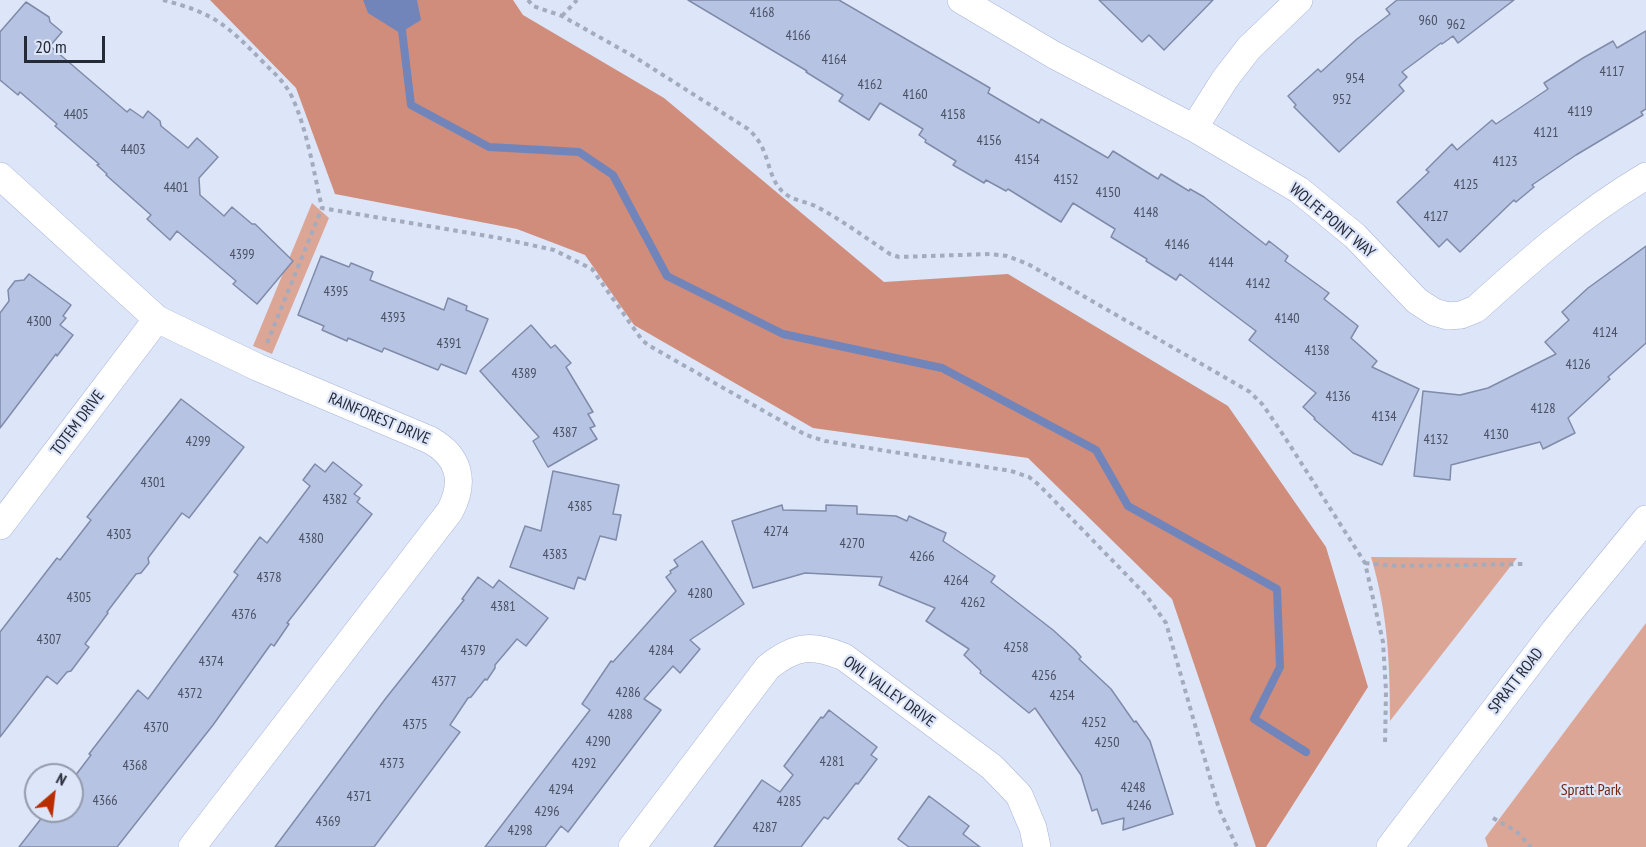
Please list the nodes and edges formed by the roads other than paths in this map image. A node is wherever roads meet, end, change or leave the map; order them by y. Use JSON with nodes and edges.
{"nodes":[{"id":1,"x":961,"y":0,"type":"edge"},
{"id":2,"x":1299,"y":0,"type":"edge"},
{"id":3,"x":1194,"y":128,"type":"junction"},
{"id":4,"x":0,"y":176,"type":"edge"},
{"id":5,"x":1646,"y":177,"type":"edge"},
{"id":6,"x":156,"y":319,"type":"junction"},
{"id":7,"x":1646,"y":519,"type":"edge"},
{"id":8,"x":0,"y":526,"type":"edge"},
{"id":9,"x":192,"y":847,"type":"edge"},
{"id":10,"x":632,"y":847,"type":"edge"},
{"id":11,"x":1037,"y":847,"type":"edge"},
{"id":12,"x":1390,"y":847,"type":"edge"}],
"edges":[{"from":1,"to":3,"type":"street","name":"WOLFE POINT WAY"},
{"from":2,"to":3,"type":"street"},
{"from":3,"to":5,"type":"street","name":"WOLFE POINT WAY"},
{"from":4,"to":6,"type":"street","name":"RAINFOREST DRIVE"},
{"from":6,"to":8,"type":"street","name":"TOTEM DRIVE"},
{"from":6,"to":9,"type":"street","name":"RAINFOREST DRIVE"},
{"from":7,"to":12,"type":"street","name":"SPRATT ROAD"},
{"from":10,"to":11,"type":"street","name":"OWL VALLEY DRIVE"}]}
